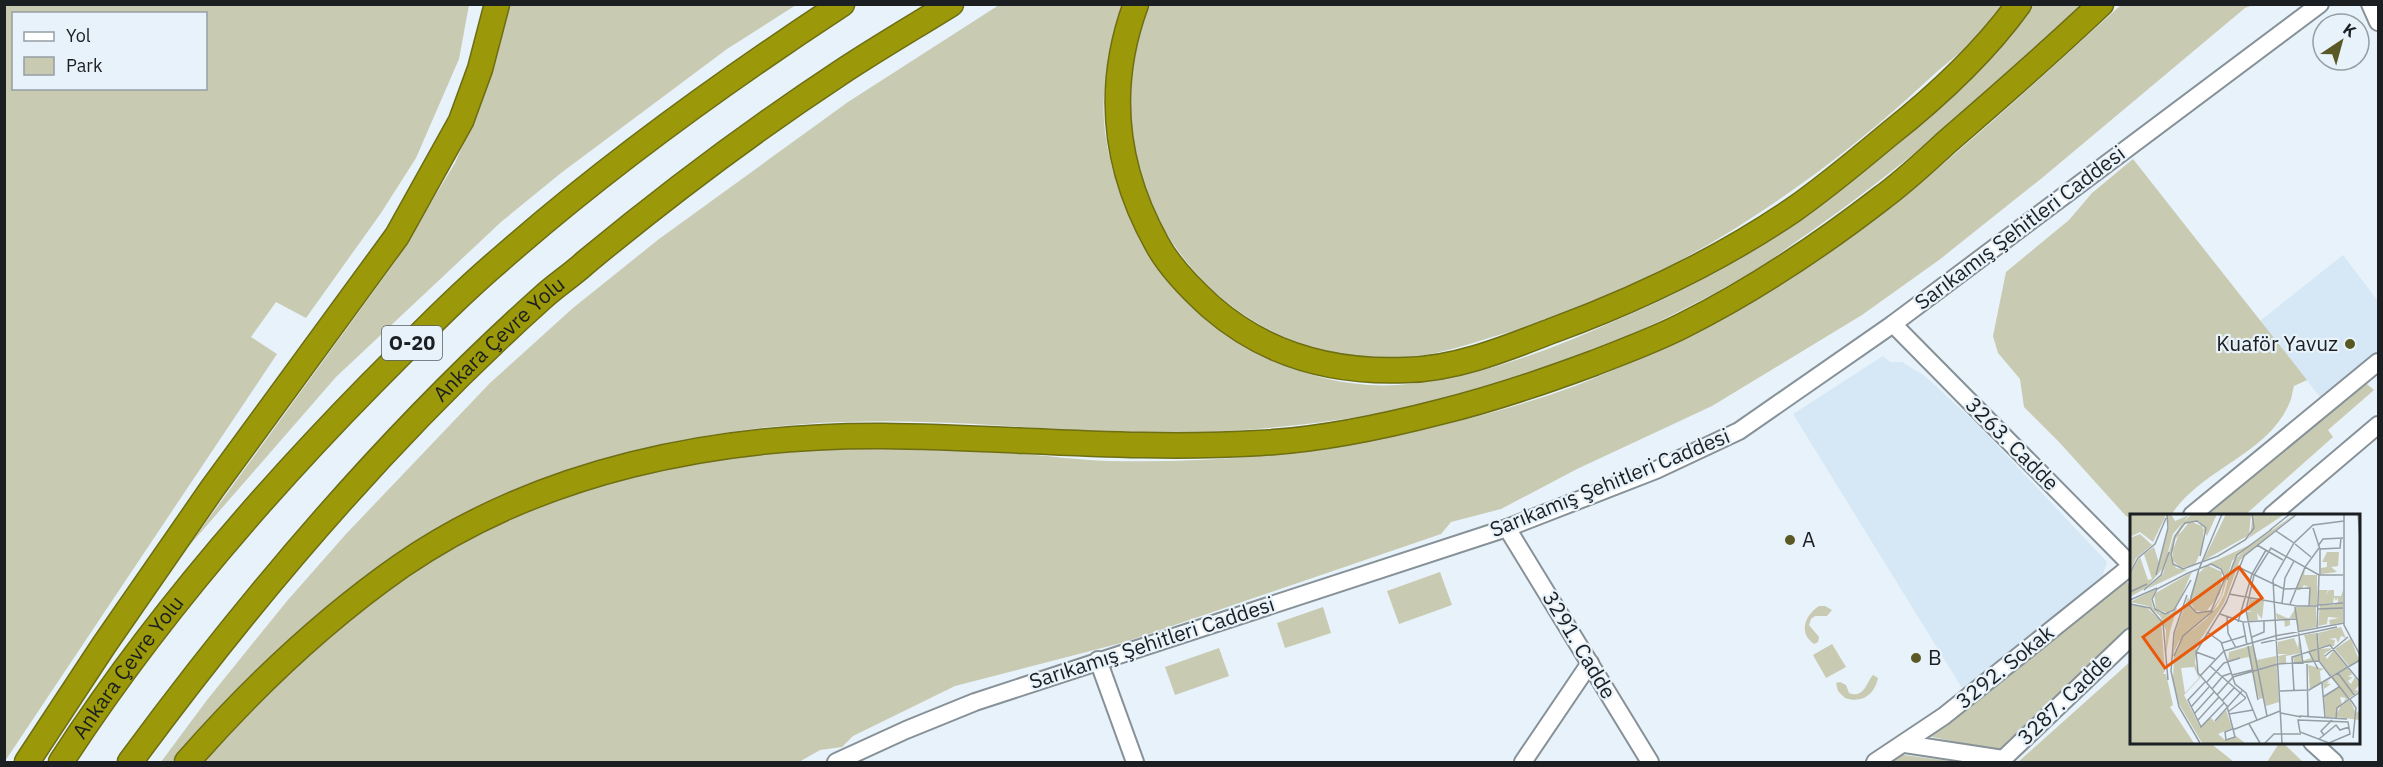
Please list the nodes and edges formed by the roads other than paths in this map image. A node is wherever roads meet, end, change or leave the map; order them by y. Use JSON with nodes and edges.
{"nodes":[{"id":1,"x":497,"y":4,"type":"edge"},
{"id":2,"x":842,"y":4,"type":"edge"},
{"id":3,"x":951,"y":4,"type":"edge"},
{"id":4,"x":1136,"y":4,"type":"edge"},
{"id":5,"x":2019,"y":4,"type":"edge"},
{"id":6,"x":2101,"y":4,"type":"edge"},
{"id":7,"x":2320,"y":4,"type":"edge"},
{"id":8,"x":2370,"y":4,"type":"edge"},
{"id":9,"x":2379,"y":22,"type":"edge"},
{"id":10,"x":1893,"y":324,"type":"junction"},
{"id":11,"x":2379,"y":362,"type":"edge"},
{"id":12,"x":2379,"y":425,"type":"edge"},
{"id":13,"x":2193,"y":514,"type":"edge"},
{"id":14,"x":2273,"y":514,"type":"edge"},
{"id":15,"x":1507,"y":528,"type":"junction"},
{"id":16,"x":2130,"y":564,"type":"edge"},
{"id":17,"x":2130,"y":566,"type":"edge"},
{"id":18,"x":2130,"y":638,"type":"edge"},
{"id":19,"x":1098,"y":660,"type":"junction"},
{"id":20,"x":1590,"y":663,"type":"junction"},
{"id":21,"x":2314,"y":743,"type":"edge"},
{"id":22,"x":1905,"y":744,"type":"junction"},
{"id":23,"x":2002,"y":761,"type":"edge"},
{"id":24,"x":27,"y":762,"type":"edge"},
{"id":25,"x":61,"y":762,"type":"edge"},
{"id":26,"x":130,"y":762,"type":"edge"},
{"id":27,"x":187,"y":762,"type":"edge"},
{"id":28,"x":836,"y":762,"type":"edge"},
{"id":29,"x":1135,"y":762,"type":"edge"},
{"id":30,"x":1523,"y":762,"type":"edge"},
{"id":31,"x":1650,"y":762,"type":"edge"},
{"id":32,"x":1875,"y":762,"type":"edge"},
{"id":33,"x":2334,"y":762,"type":"edge"}],
"edges":[{"from":1,"to":24,"type":"highway"},
{"from":2,"to":25,"type":"highway","name":"Ankara Çevre Yolu","number":"O-20"},
{"from":3,"to":26,"type":"highway","name":"Ankara Çevre Yolu","number":"O-20"},
{"from":4,"to":5,"type":"highway"},
{"from":6,"to":27,"type":"highway"},
{"from":7,"to":10,"type":"street","name":"Sarıkamış Şehitleri Caddesi"},
{"from":8,"to":9,"type":"street"},
{"from":10,"to":15,"type":"street","name":"Sarıkamış Şehitleri Caddesi"},
{"from":10,"to":16,"type":"street","name":"3263. Cadde"},
{"from":11,"to":13,"type":"street"},
{"from":12,"to":14,"type":"street"},
{"from":15,"to":19,"type":"street","name":"Sarıkamış Şehitleri Caddesi"},
{"from":15,"to":20,"type":"street","name":"3291. Cadde"},
{"from":17,"to":22,"type":"street","name":"3292. Sokak"},
{"from":18,"to":23,"type":"street","name":"3287. Cadde"},
{"from":19,"to":28,"type":"street","name":"Sarıkamış Şehitleri Caddesi"},
{"from":19,"to":29,"type":"street"},
{"from":20,"to":30,"type":"street"},
{"from":20,"to":31,"type":"street","name":"3291. Cadde"},
{"from":21,"to":33,"type":"street"},
{"from":22,"to":23,"type":"street"},
{"from":22,"to":32,"type":"street","name":"3292. Sokak"}]}
